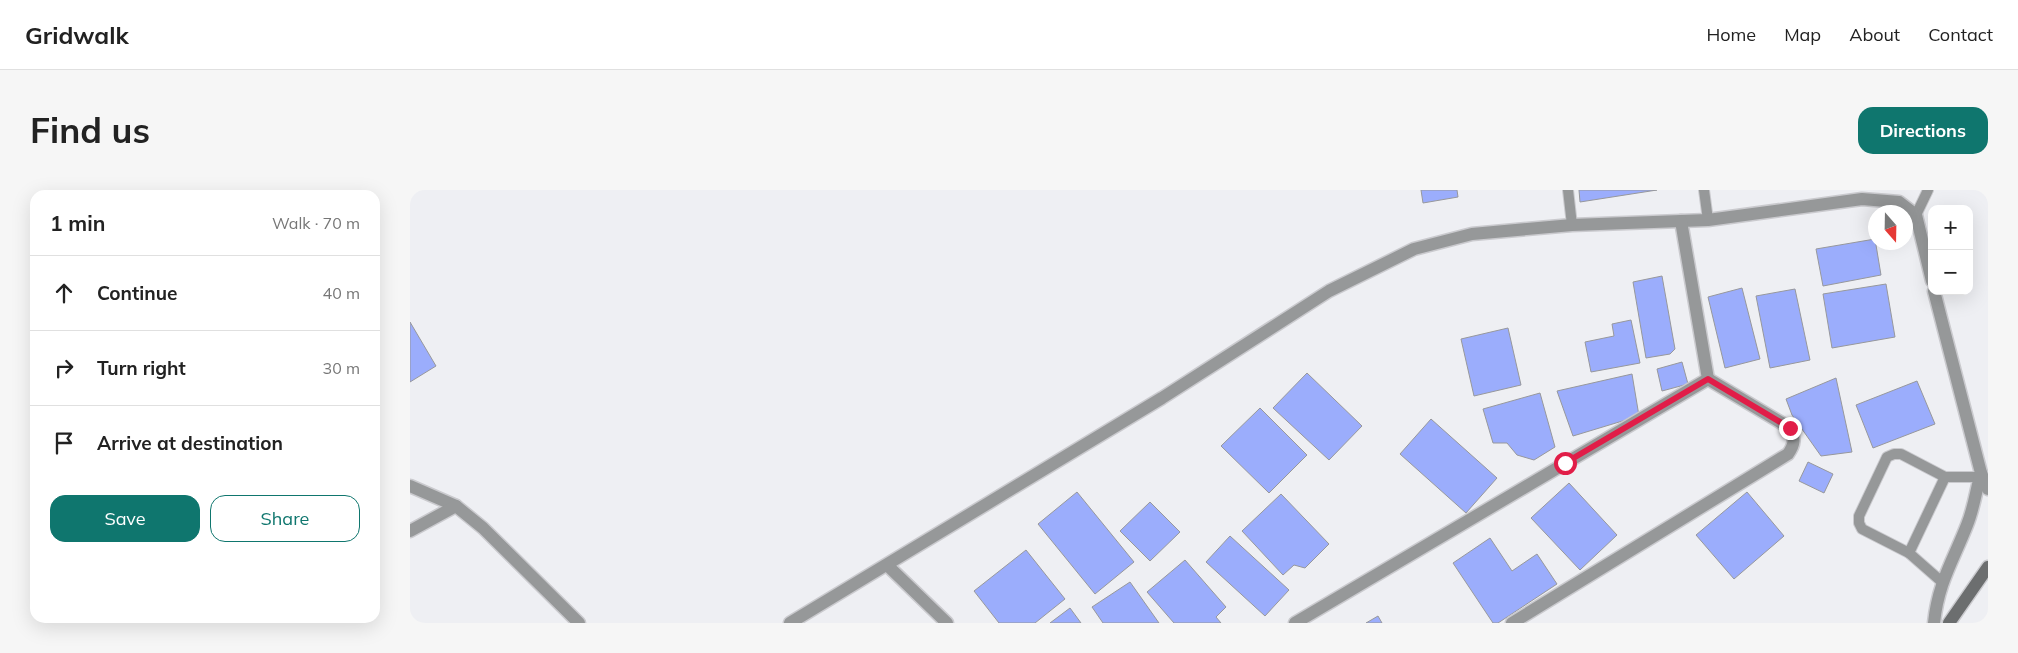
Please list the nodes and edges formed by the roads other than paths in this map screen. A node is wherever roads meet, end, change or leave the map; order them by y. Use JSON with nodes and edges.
{"nodes":[{"id":1,"x":1568,"y":190,"type":"edge"},
{"id":2,"x":1704,"y":190,"type":"edge"},
{"id":3,"x":1928,"y":190,"type":"edge"},
{"id":4,"x":1916,"y":215,"type":"junction"},
{"id":5,"x":1708,"y":220,"type":"junction"},
{"id":6,"x":1681,"y":221,"type":"junction"},
{"id":7,"x":1572,"y":226,"type":"junction"},
{"id":8,"x":1928,"y":264,"type":"edge"},
{"id":9,"x":1935,"y":295,"type":"edge"},
{"id":10,"x":1708,"y":379,"type":"junction"},
{"id":11,"x":1981,"y":475,"type":"junction"},
{"id":12,"x":1945,"y":477,"type":"junction"},
{"id":13,"x":410,"y":486,"type":"edge"},
{"id":14,"x":1988,"y":489,"type":"edge"},
{"id":15,"x":456,"y":506,"type":"junction"},
{"id":16,"x":410,"y":531,"type":"edge"},
{"id":17,"x":1909,"y":553,"type":"junction"},
{"id":18,"x":887,"y":565,"type":"junction"},
{"id":19,"x":1988,"y":567,"type":"edge"},
{"id":20,"x":1942,"y":582,"type":"junction"},
{"id":21,"x":579,"y":623,"type":"edge"},
{"id":22,"x":790,"y":623,"type":"edge"},
{"id":23,"x":947,"y":623,"type":"edge"},
{"id":24,"x":1295,"y":623,"type":"edge"},
{"id":25,"x":1512,"y":623,"type":"edge"},
{"id":26,"x":1934,"y":623,"type":"edge"},
{"id":27,"x":1949,"y":623,"type":"edge"}],
"edges":[{"from":1,"to":7,"type":"lane"},
{"from":2,"to":5,"type":"lane"},
{"from":3,"to":4,"type":"lane"},
{"from":4,"to":5,"type":"street"},
{"from":4,"to":8,"type":"street"},
{"from":5,"to":6,"type":"street"},
{"from":6,"to":7,"type":"street"},
{"from":6,"to":10,"type":"street"},
{"from":7,"to":18,"type":"street"},
{"from":9,"to":11,"type":"street"},
{"from":10,"to":24,"type":"street"},
{"from":10,"to":25,"type":"street"},
{"from":11,"to":12,"type":"lane"},
{"from":11,"to":14,"type":"street"},
{"from":11,"to":20,"type":"street"},
{"from":12,"to":17,"type":"lane"},
{"from":12,"to":17,"type":"lane"},
{"from":13,"to":15,"type":"street"},
{"from":15,"to":16,"type":"street"},
{"from":15,"to":21,"type":"street"},
{"from":17,"to":20,"type":"lane"},
{"from":18,"to":22,"type":"street"},
{"from":18,"to":23,"type":"street"},
{"from":19,"to":27,"type":"main road"},
{"from":20,"to":26,"type":"street"}]}
